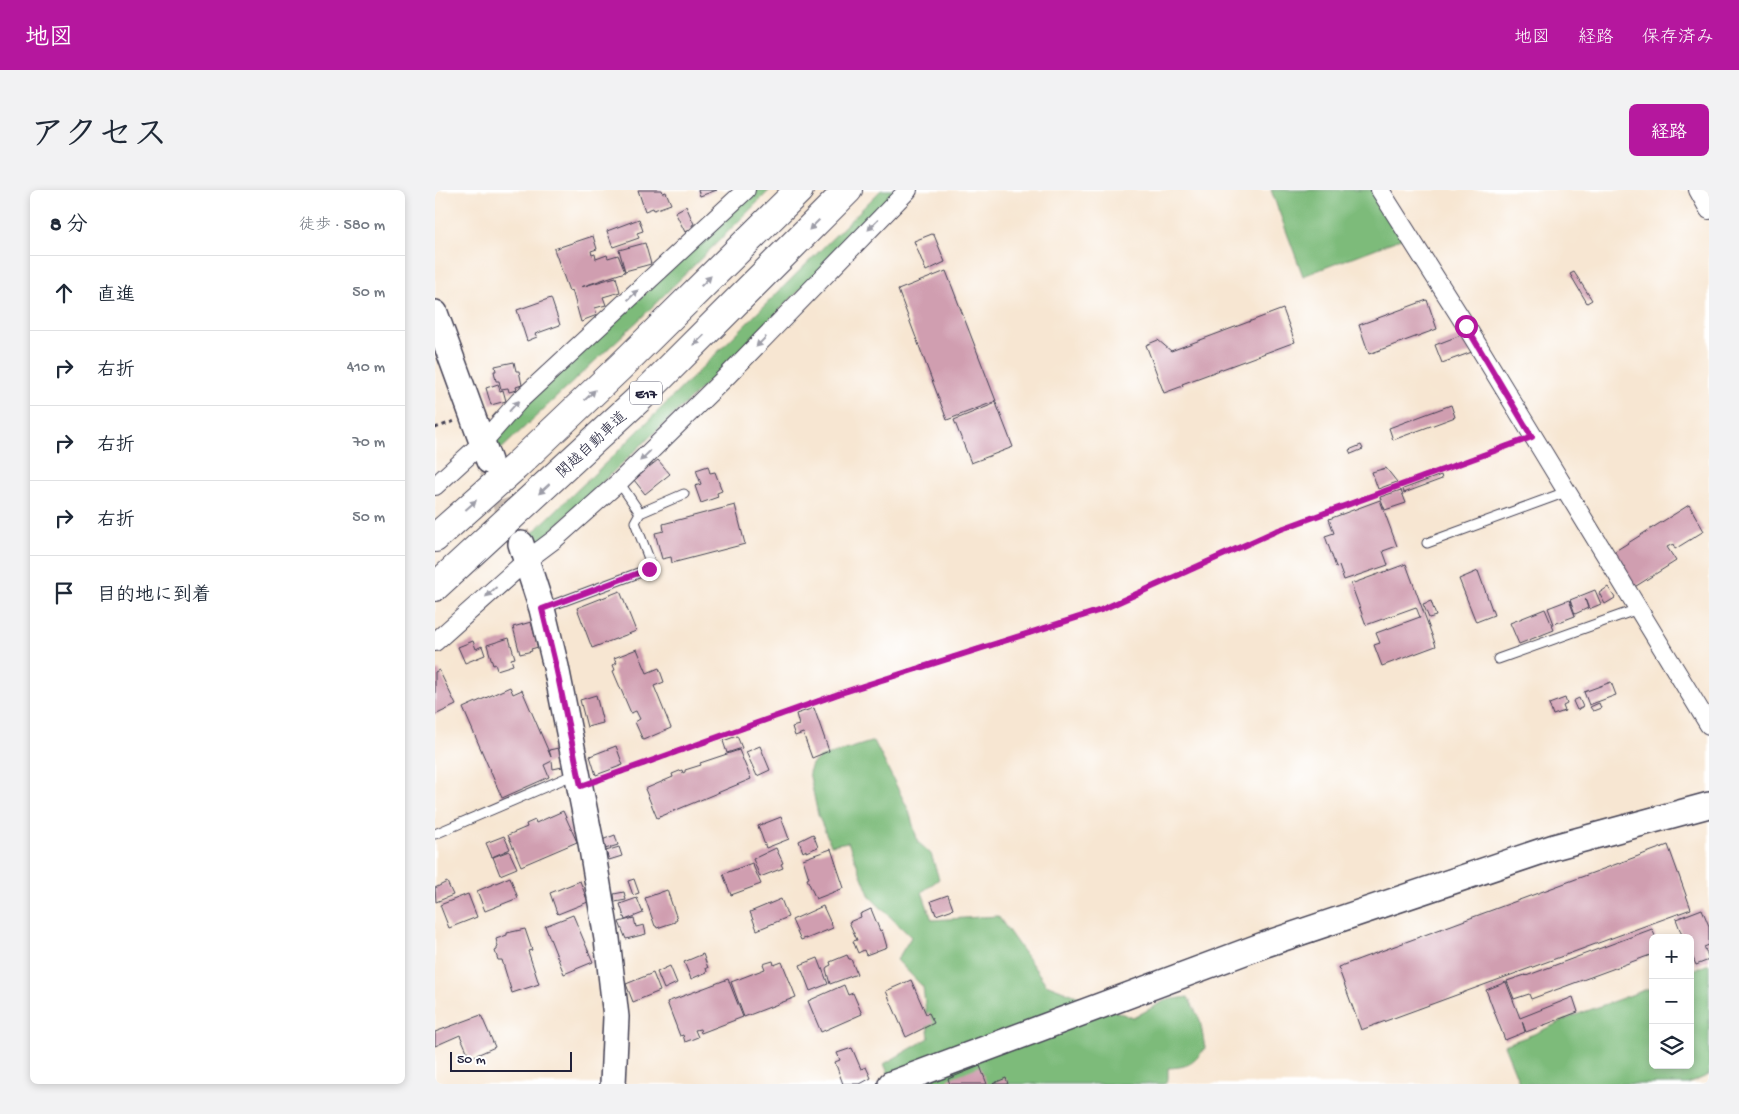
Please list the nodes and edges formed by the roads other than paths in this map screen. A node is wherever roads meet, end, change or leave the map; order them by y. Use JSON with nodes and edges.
{"nodes":[{"id":1,"x":746,"y":190,"type":"edge"},
{"id":2,"x":799,"y":190,"type":"edge"},
{"id":3,"x":848,"y":190,"type":"edge"},
{"id":4,"x":908,"y":190,"type":"edge"},
{"id":5,"x":1380,"y":190,"type":"edge"},
{"id":6,"x":1698,"y":190,"type":"edge"},
{"id":7,"x":1709,"y":210,"type":"edge"},
{"id":8,"x":435,"y":312,"type":"edge"},
{"id":9,"x":485,"y":452,"type":"junction"},
{"id":10,"x":619,"y":482,"type":"junction"},
{"id":11,"x":435,"y":486,"type":"edge"},
{"id":12,"x":1566,"y":492,"type":"junction"},
{"id":13,"x":684,"y":494,"type":"dead end"},
{"id":14,"x":640,"y":513,"type":"junction"},
{"id":15,"x":435,"y":538,"type":"edge"},
{"id":16,"x":1427,"y":543,"type":"dead end"},
{"id":17,"x":524,"y":552,"type":"junction"},
{"id":18,"x":435,"y":587,"type":"edge"},
{"id":19,"x":542,"y":609,"type":"junction"},
{"id":20,"x":1638,"y":609,"type":"junction"},
{"id":21,"x":435,"y":642,"type":"edge"},
{"id":22,"x":1498,"y":659,"type":"dead end"},
{"id":23,"x":1709,"y":725,"type":"edge"},
{"id":24,"x":580,"y":779,"type":"junction"},
{"id":25,"x":1709,"y":805,"type":"edge"},
{"id":26,"x":435,"y":834,"type":"edge"},
{"id":27,"x":613,"y":1084,"type":"edge"},
{"id":28,"x":891,"y":1084,"type":"edge"}],
"edges":[{"from":9,"to":1,"type":"street","one_way":true},
{"from":15,"to":2,"type":"highway","number":"E17","one_way":true},
{"from":3,"to":18,"type":"highway","name":"関越自動車道","number":"E17","one_way":true},
{"from":4,"to":10,"type":"street","one_way":true},
{"from":5,"to":12,"type":"street"},
{"from":6,"to":7,"type":"street"},
{"from":8,"to":9,"type":"street"},
{"from":9,"to":11,"type":"street"},
{"from":10,"to":14,"type":"lane"},
{"from":10,"to":17,"type":"street"},
{"from":12,"to":16,"type":"lane"},
{"from":12,"to":20,"type":"street"},
{"from":13,"to":14,"type":"lane"},
{"from":14,"to":19,"type":"lane"},
{"from":17,"to":19,"type":"street"},
{"from":17,"to":21,"type":"street","one_way":true},
{"from":19,"to":24,"type":"street"},
{"from":20,"to":22,"type":"lane"},
{"from":20,"to":23,"type":"street"},
{"from":24,"to":26,"type":"lane"},
{"from":24,"to":27,"type":"street"},
{"from":25,"to":28,"type":"street"}]}
